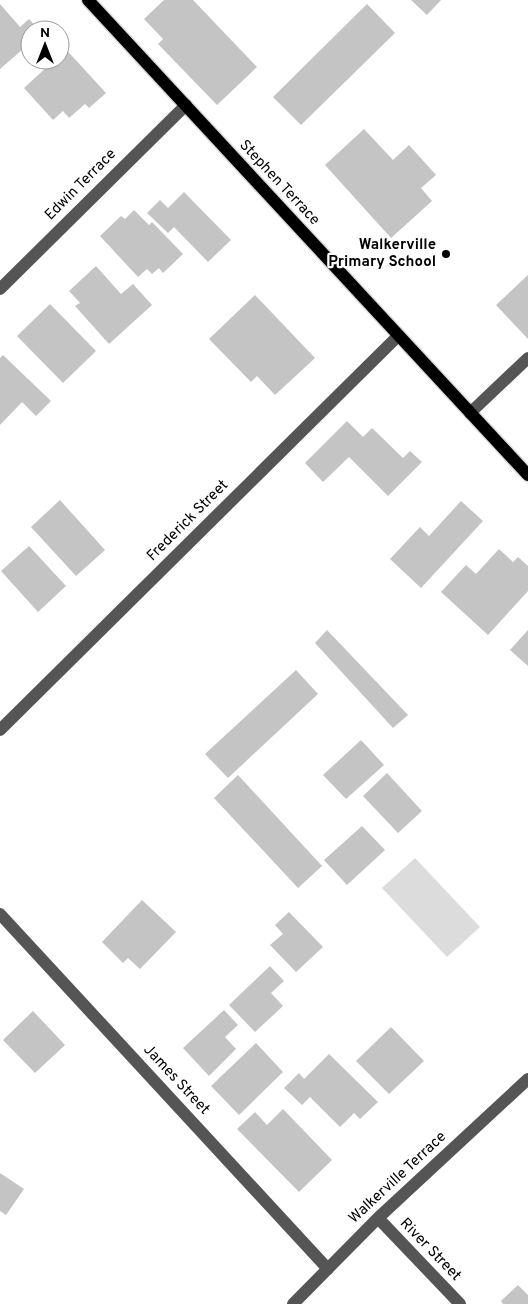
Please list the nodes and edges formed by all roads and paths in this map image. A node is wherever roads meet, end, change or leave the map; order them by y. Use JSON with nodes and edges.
{"nodes":[{"id":1,"x":88,"y":0,"type":"edge"},
{"id":2,"x":186,"y":105,"type":"junction"},
{"id":3,"x":0,"y":289,"type":"edge"},
{"id":4,"x":398,"y":336,"type":"junction"},
{"id":5,"x":528,"y":358,"type":"edge"},
{"id":6,"x":470,"y":412,"type":"junction"},
{"id":7,"x":528,"y":476,"type":"edge"},
{"id":8,"x":0,"y":730,"type":"edge"},
{"id":9,"x":0,"y":914,"type":"edge"},
{"id":10,"x":528,"y":1079,"type":"edge"},
{"id":11,"x":378,"y":1218,"type":"junction"},
{"id":12,"x":328,"y":1269,"type":"junction"},
{"id":13,"x":293,"y":1304,"type":"edge"},
{"id":14,"x":460,"y":1304,"type":"edge"}],
"edges":[{"from":1,"to":2,"type":"main road","name":"Stephen Terrace"},
{"from":2,"to":3,"type":"street","name":"Edwin Terrace"},
{"from":2,"to":4,"type":"main road","name":"Stephen Terrace"},
{"from":4,"to":6,"type":"main road","name":"Stephen Terrace"},
{"from":4,"to":8,"type":"street","name":"Frederick Street"},
{"from":5,"to":6,"type":"street"},
{"from":6,"to":7,"type":"main road","name":"Stephen Terrace"},
{"from":9,"to":12,"type":"street","name":"James Street"},
{"from":10,"to":11,"type":"street","name":"Walkerville Terrace"},
{"from":11,"to":12,"type":"street","name":"Walkerville Terrace"},
{"from":11,"to":14,"type":"street","name":"River Street"},
{"from":12,"to":13,"type":"street","name":"Walkerville Terrace"}]}
